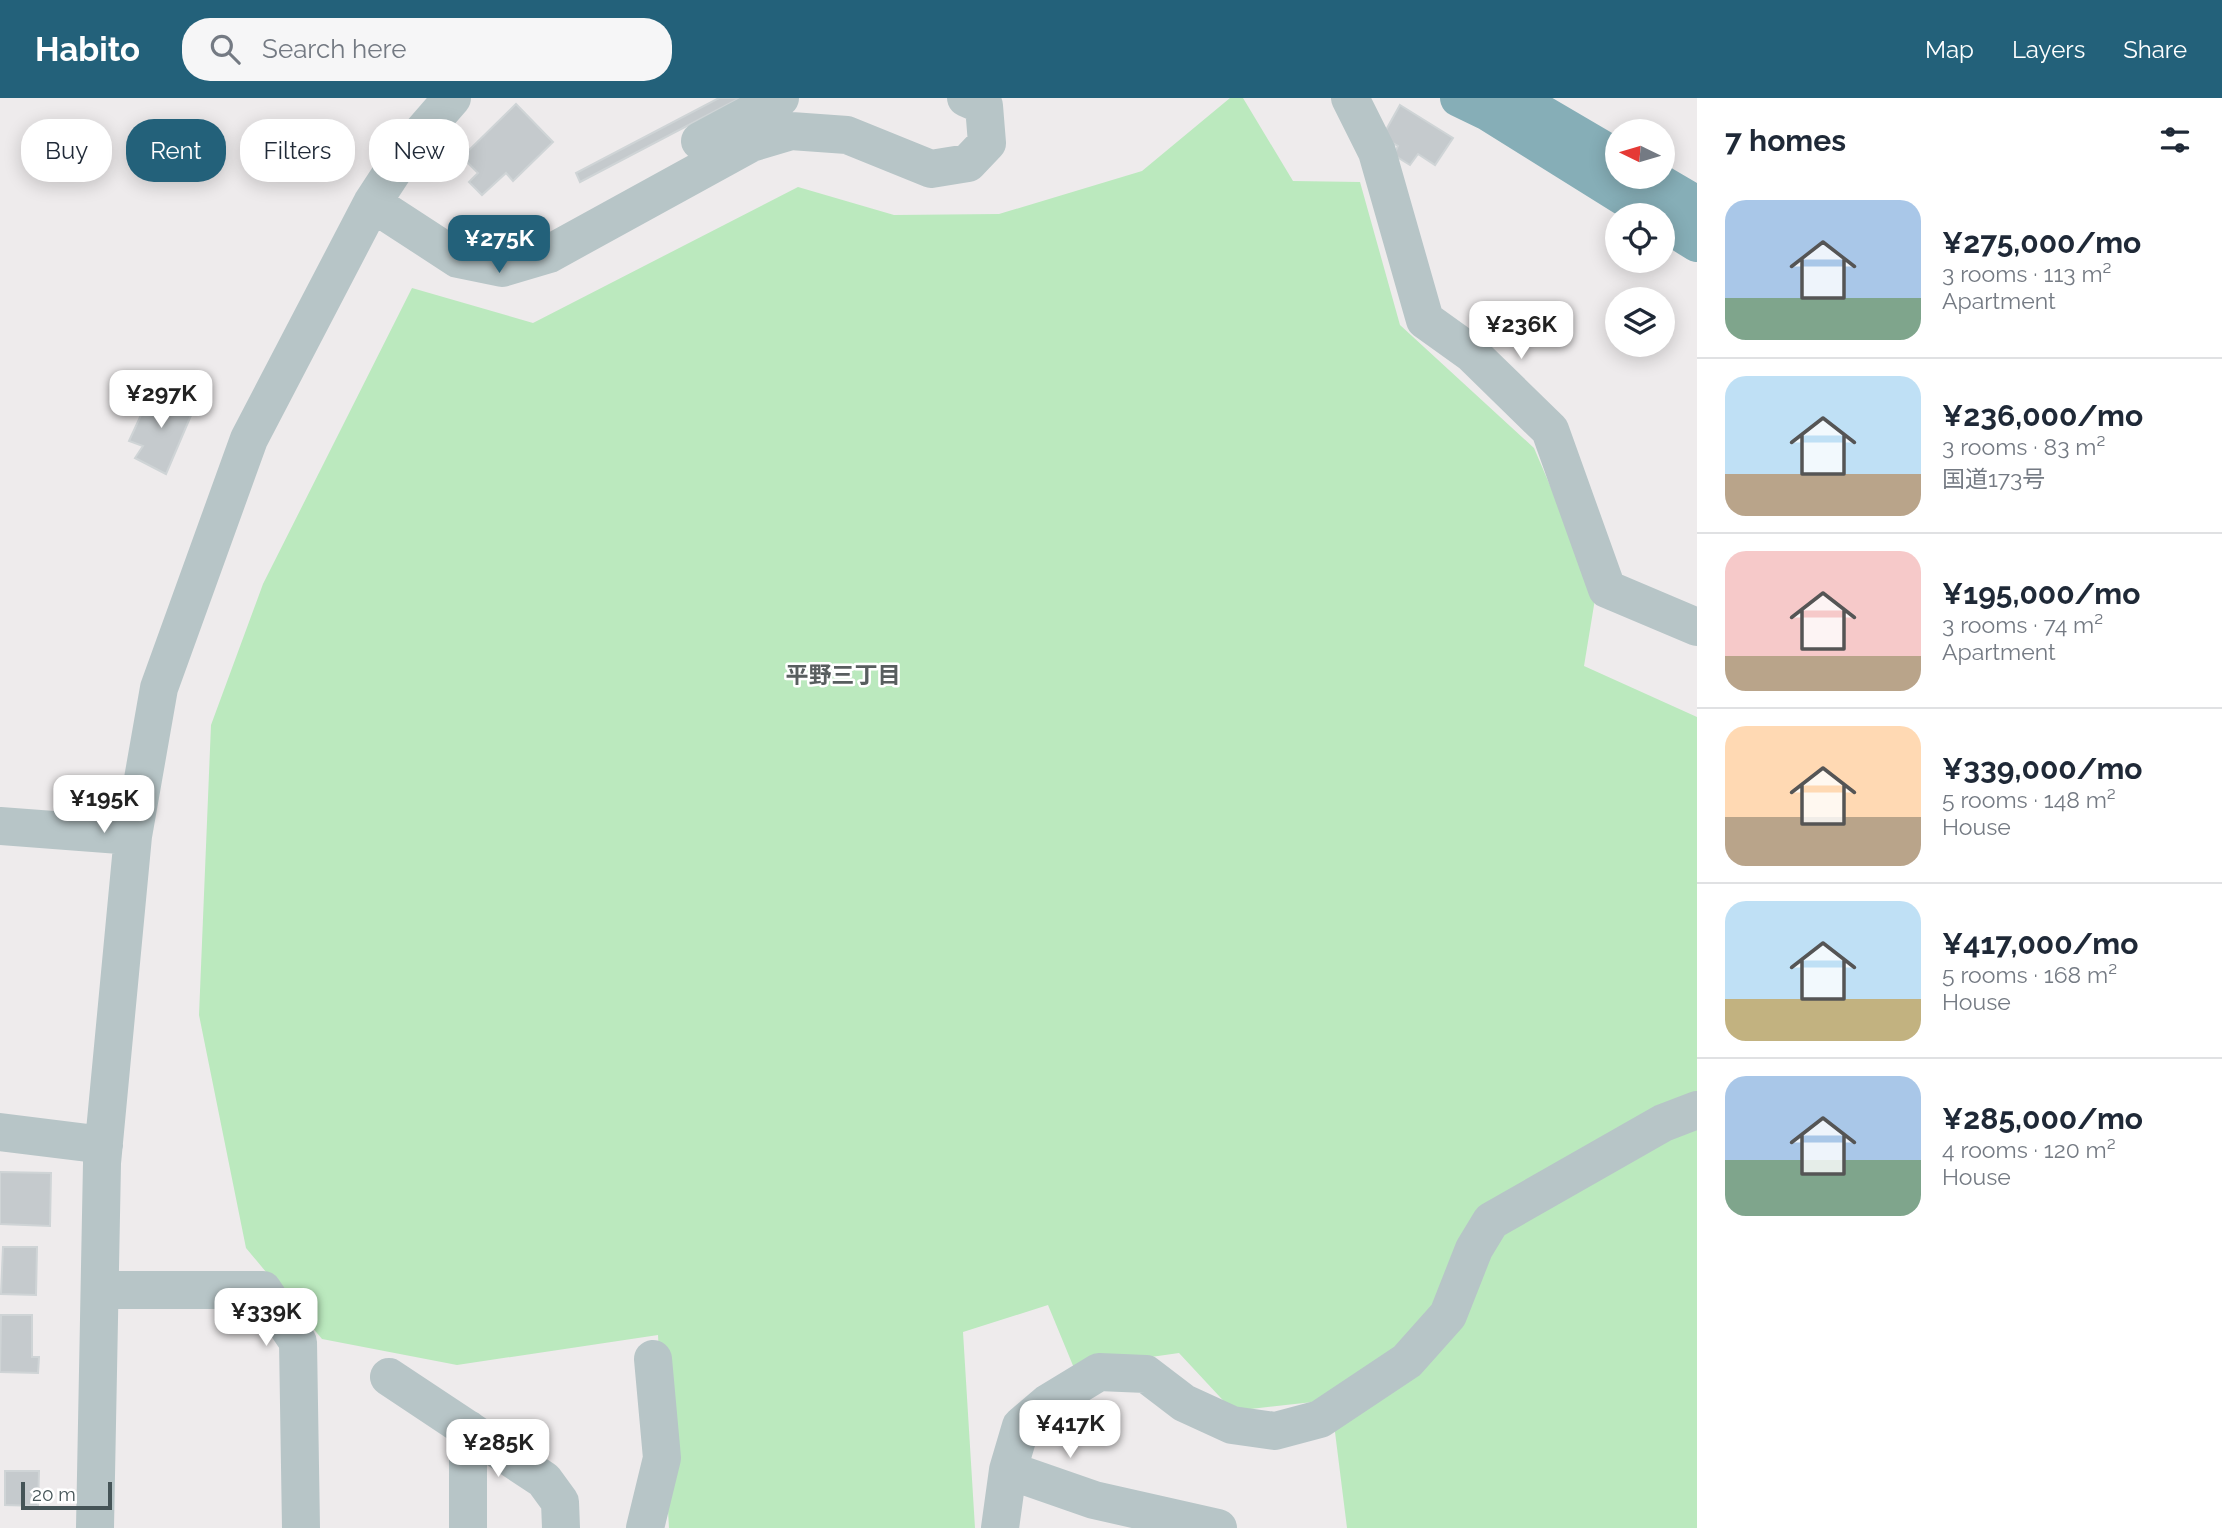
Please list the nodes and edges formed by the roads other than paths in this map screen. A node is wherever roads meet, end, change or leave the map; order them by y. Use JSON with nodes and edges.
{"nodes":[{"id":1,"x":452,"y":98,"type":"edge"},
{"id":2,"x":780,"y":98,"type":"edge"},
{"id":3,"x":966,"y":98,"type":"edge"},
{"id":4,"x":1350,"y":98,"type":"edge"},
{"id":5,"x":1459,"y":98,"type":"edge"},
{"id":6,"x":1516,"y":98,"type":"edge"},
{"id":7,"x":1605,"y":151,"type":"edge"},
{"id":8,"x":1669,"y":189,"type":"edge"},
{"id":9,"x":372,"y":203,"type":"junction"},
{"id":10,"x":1634,"y":203,"type":"edge"},
{"id":11,"x":1697,"y":205,"type":"edge"},
{"id":12,"x":1675,"y":229,"type":"edge"},
{"id":13,"x":1697,"y":243,"type":"edge"},
{"id":14,"x":1697,"y":626,"type":"edge"},
{"id":15,"x":0,"y":826,"type":"edge"},
{"id":16,"x":133,"y":836,"type":"junction"},
{"id":17,"x":1697,"y":1110,"type":"edge"},
{"id":18,"x":0,"y":1132,"type":"edge"},
{"id":19,"x":104,"y":1145,"type":"junction"},
{"id":20,"x":100,"y":1290,"type":"junction"},
{"id":21,"x":653,"y":1359,"type":"dead end"},
{"id":22,"x":389,"y":1377,"type":"dead end"},
{"id":23,"x":468,"y":1429,"type":"junction"},
{"id":24,"x":1008,"y":1470,"type":"junction"},
{"id":25,"x":95,"y":1528,"type":"edge"},
{"id":26,"x":301,"y":1528,"type":"edge"},
{"id":27,"x":468,"y":1528,"type":"edge"},
{"id":28,"x":561,"y":1528,"type":"edge"},
{"id":29,"x":645,"y":1528,"type":"edge"},
{"id":30,"x":1000,"y":1528,"type":"edge"},
{"id":31,"x":1218,"y":1528,"type":"edge"}],
"edges":[{"from":1,"to":9,"type":"street"},
{"from":2,"to":9,"type":"street"},
{"from":3,"to":9,"type":"street"},
{"from":4,"to":14,"type":"street"},
{"from":5,"to":10,"type":"highway"},
{"from":6,"to":7,"type":"highway"},
{"from":8,"to":11,"type":"highway"},
{"from":9,"to":16,"type":"street"},
{"from":12,"to":13,"type":"highway"},
{"from":15,"to":16,"type":"street"},
{"from":16,"to":19,"type":"street"},
{"from":17,"to":24,"type":"street"},
{"from":18,"to":19,"type":"street"},
{"from":19,"to":20,"type":"street"},
{"from":20,"to":25,"type":"street"},
{"from":20,"to":26,"type":"street"},
{"from":21,"to":29,"type":"street"},
{"from":22,"to":23,"type":"street"},
{"from":23,"to":27,"type":"street"},
{"from":23,"to":28,"type":"street"},
{"from":24,"to":30,"type":"street"},
{"from":24,"to":31,"type":"street"}]}
